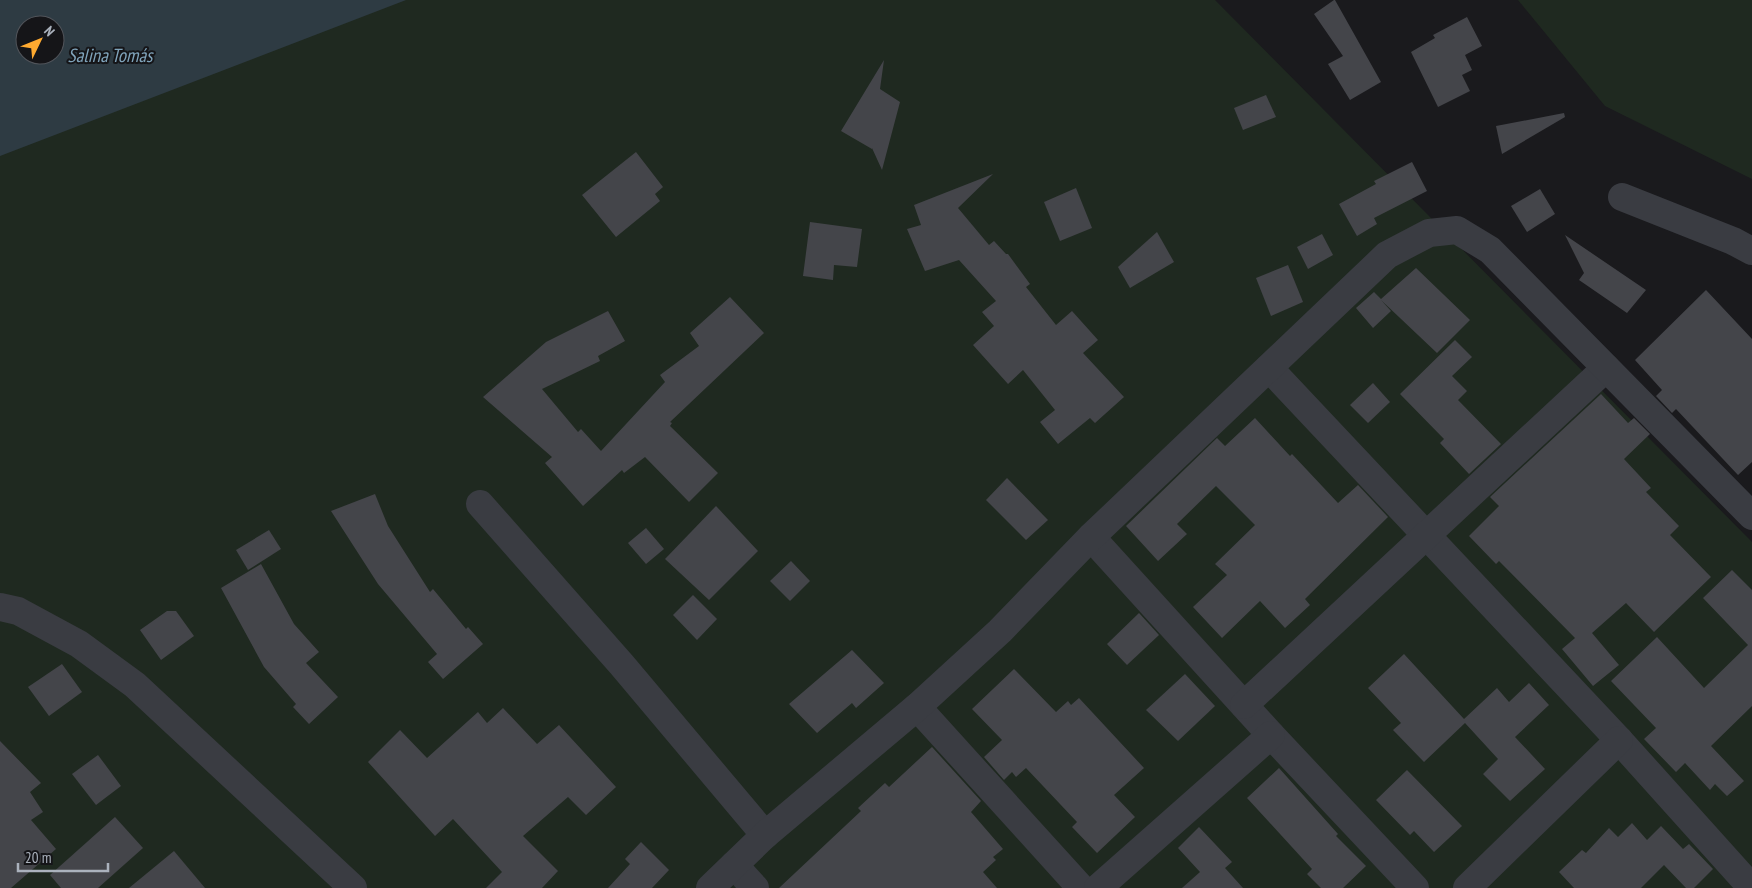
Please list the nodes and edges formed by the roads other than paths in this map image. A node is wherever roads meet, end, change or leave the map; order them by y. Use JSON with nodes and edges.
{"nodes":[{"id":1,"x":1622,"y":197,"type":"dead end"},
{"id":2,"x":1752,"y":251,"type":"edge"},
{"id":3,"x":1269,"y":368,"type":"junction"},
{"id":4,"x":1606,"y":368,"type":"junction"},
{"id":5,"x":480,"y":504,"type":"dead end"},
{"id":6,"x":1752,"y":516,"type":"edge"},
{"id":7,"x":1425,"y":536,"type":"junction"},
{"id":8,"x":1091,"y":537,"type":"junction"},
{"id":9,"x":0,"y":607,"type":"edge"},
{"id":10,"x":1244,"y":705,"type":"junction"},
{"id":11,"x":917,"y":707,"type":"junction"},
{"id":12,"x":1271,"y":735,"type":"junction"},
{"id":13,"x":1619,"y":740,"type":"junction"},
{"id":14,"x":765,"y":835,"type":"junction"},
{"id":15,"x":734,"y":865,"type":"junction"},
{"id":16,"x":353,"y":888,"type":"edge"},
{"id":17,"x":710,"y":888,"type":"edge"},
{"id":18,"x":755,"y":888,"type":"edge"},
{"id":19,"x":1081,"y":888,"type":"edge"},
{"id":20,"x":1098,"y":888,"type":"edge"},
{"id":21,"x":1415,"y":888,"type":"edge"},
{"id":22,"x":1467,"y":888,"type":"edge"},
{"id":23,"x":1752,"y":888,"type":"edge"}],
"edges":[{"from":1,"to":2,"type":"street"},
{"from":3,"to":4,"type":"street"},
{"from":3,"to":7,"type":"street"},
{"from":3,"to":8,"type":"street"},
{"from":4,"to":6,"type":"street"},
{"from":4,"to":7,"type":"street"},
{"from":5,"to":14,"type":"street"},
{"from":7,"to":10,"type":"street"},
{"from":7,"to":13,"type":"street"},
{"from":8,"to":10,"type":"street"},
{"from":8,"to":11,"type":"street"},
{"from":9,"to":16,"type":"street"},
{"from":10,"to":12,"type":"street"},
{"from":11,"to":14,"type":"street"},
{"from":11,"to":19,"type":"street"},
{"from":12,"to":20,"type":"street"},
{"from":12,"to":21,"type":"street"},
{"from":13,"to":22,"type":"street"},
{"from":13,"to":23,"type":"street"},
{"from":14,"to":15,"type":"street"},
{"from":15,"to":17,"type":"street"},
{"from":15,"to":18,"type":"street"}]}
